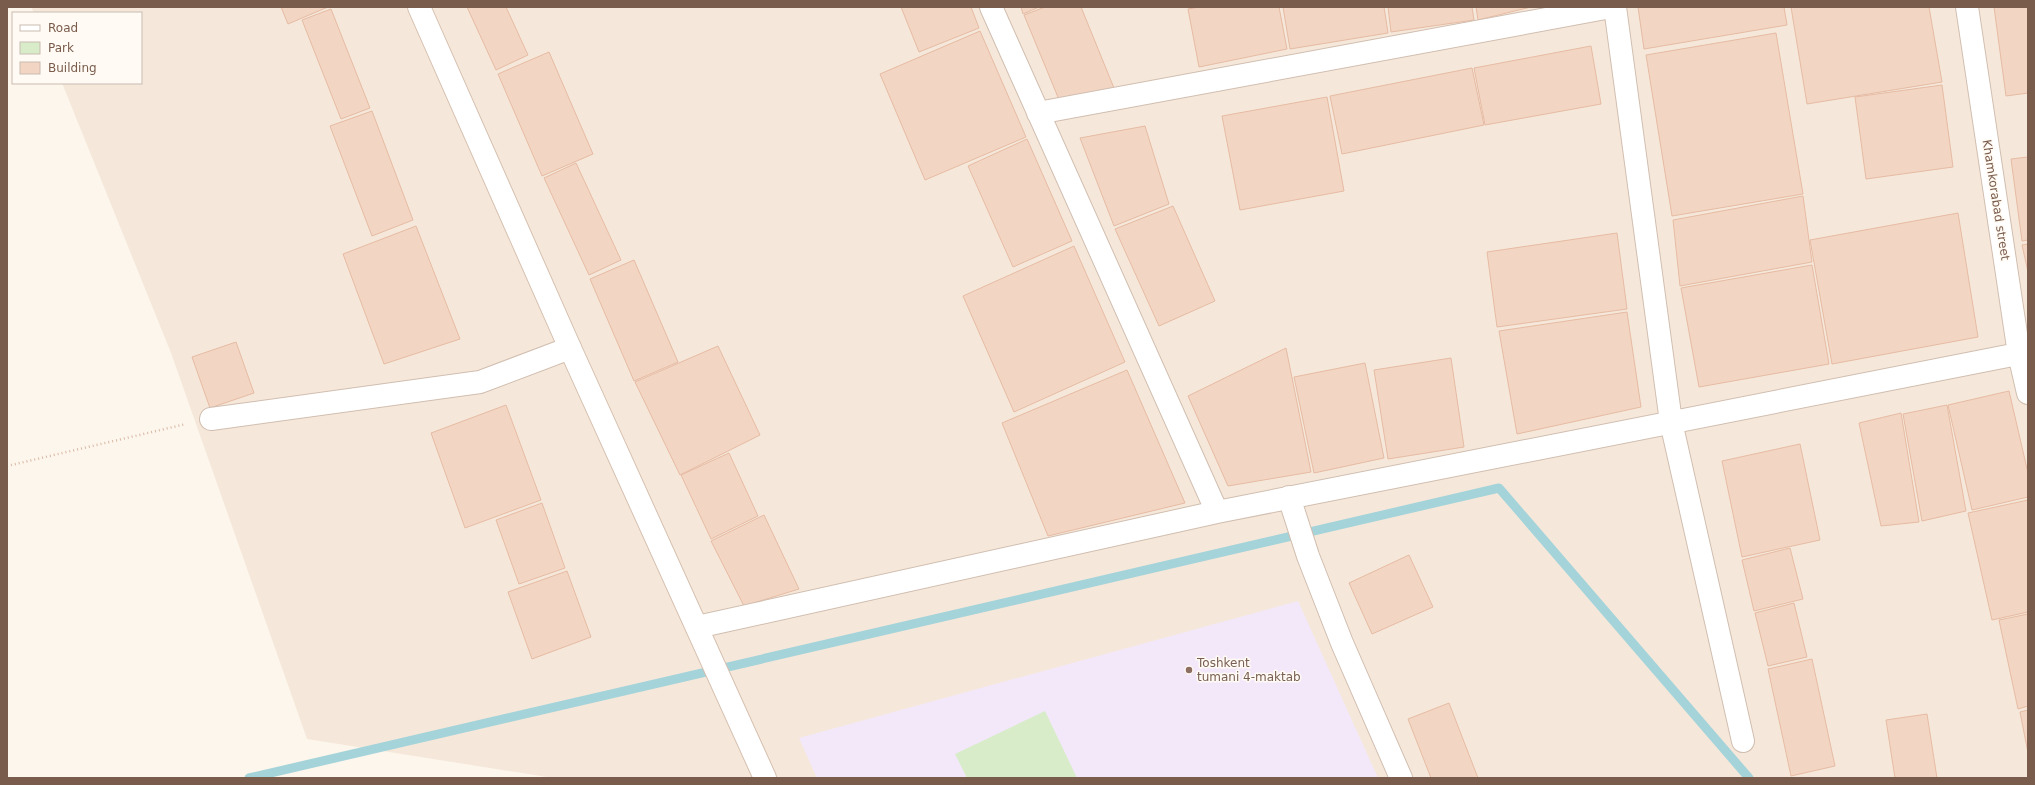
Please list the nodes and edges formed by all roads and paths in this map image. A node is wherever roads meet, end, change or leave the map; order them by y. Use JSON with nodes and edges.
{"nodes":[{"id":1,"x":419,"y":7,"type":"edge"},
{"id":2,"x":991,"y":7,"type":"edge"},
{"id":3,"x":1610,"y":7,"type":"edge"},
{"id":4,"x":1615,"y":7,"type":"edge"},
{"id":5,"x":1967,"y":7,"type":"edge"},
{"id":6,"x":1038,"y":113,"type":"junction"},
{"id":7,"x":570,"y":348,"type":"junction"},
{"id":8,"x":2023,"y":353,"type":"edge"},
{"id":9,"x":2028,"y":393,"type":"edge"},
{"id":10,"x":211,"y":418,"type":"joint"},
{"id":11,"x":1671,"y":422,"type":"junction"},
{"id":12,"x":7,"y":466,"type":"edge"},
{"id":13,"x":1289,"y":498,"type":"junction"},
{"id":14,"x":1217,"y":512,"type":"junction"},
{"id":15,"x":697,"y":626,"type":"junction"},
{"id":16,"x":1743,"y":741,"type":"dead end"},
{"id":17,"x":765,"y":778,"type":"edge"},
{"id":18,"x":1401,"y":778,"type":"edge"}],
"edges":[{"from":1,"to":7,"type":"street"},
{"from":2,"to":6,"type":"street"},
{"from":3,"to":6,"type":"street"},
{"from":4,"to":11,"type":"street"},
{"from":5,"to":8,"type":"street","name":"Khamkorabad street"},
{"from":6,"to":14,"type":"street"},
{"from":7,"to":10,"type":"street"},
{"from":7,"to":15,"type":"street"},
{"from":8,"to":9,"type":"street","name":"Khamkorabad street"},
{"from":8,"to":11,"type":"street"},
{"from":10,"to":12,"type":"path"},
{"from":11,"to":13,"type":"street"},
{"from":11,"to":16,"type":"street"},
{"from":13,"to":14,"type":"street"},
{"from":13,"to":18,"type":"street"},
{"from":14,"to":15,"type":"street"},
{"from":15,"to":17,"type":"street"}]}
